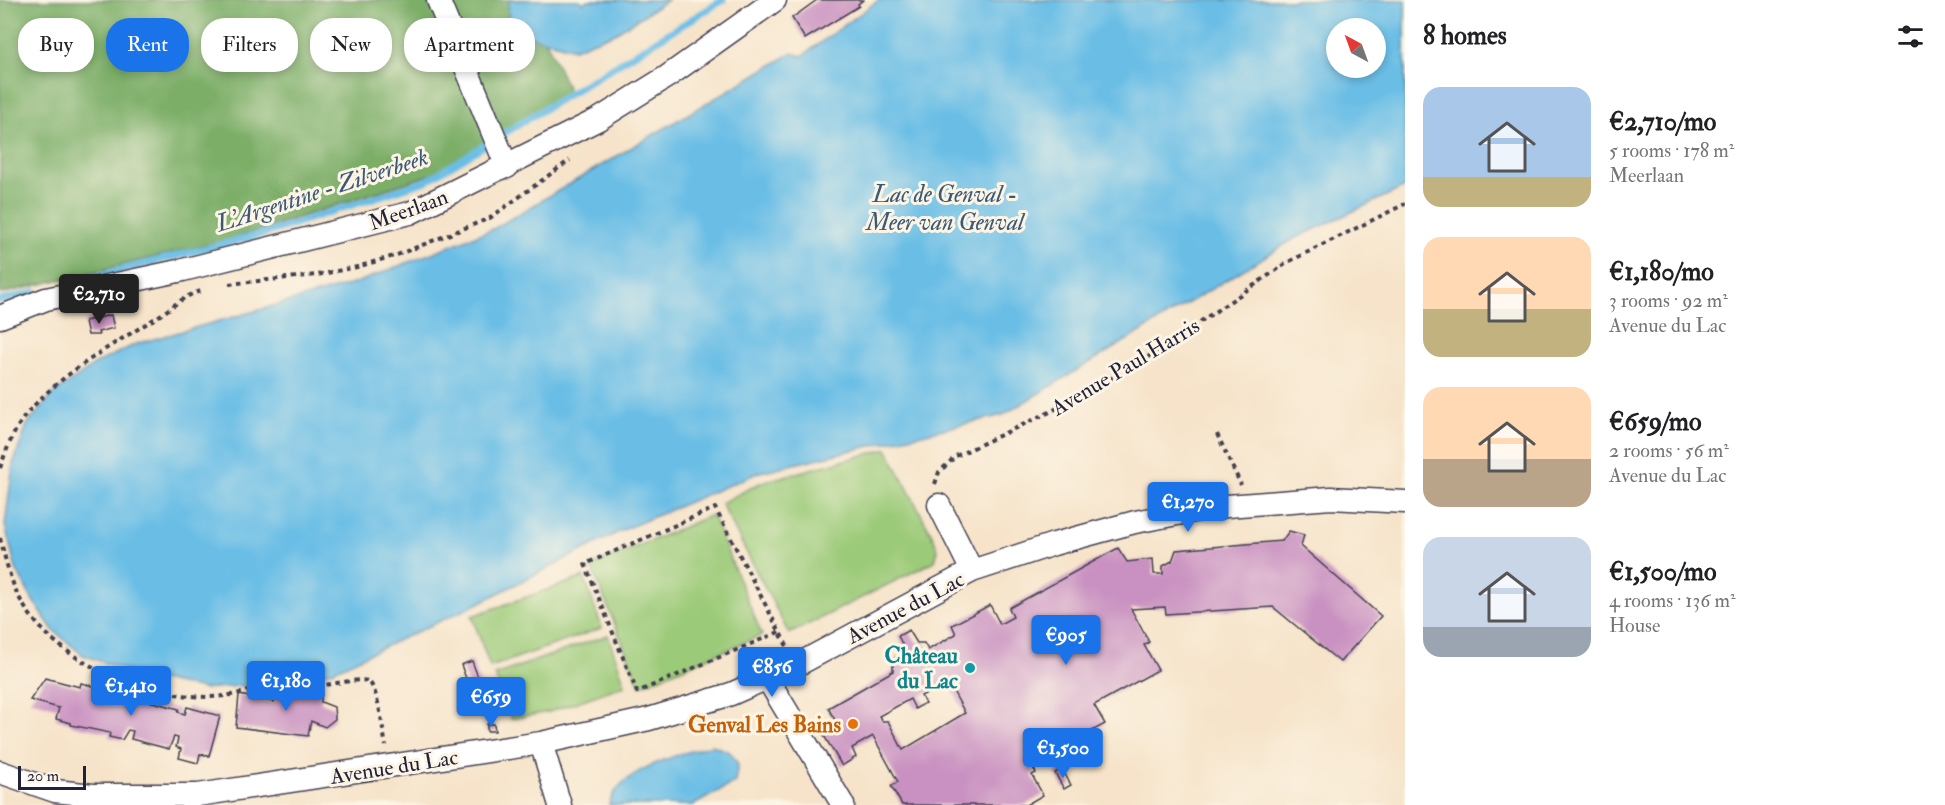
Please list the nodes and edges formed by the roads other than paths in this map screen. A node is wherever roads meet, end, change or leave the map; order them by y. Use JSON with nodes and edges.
{"nodes":[{"id":1,"x":438,"y":0,"type":"edge"},
{"id":2,"x":775,"y":0,"type":"edge"},
{"id":3,"x":505,"y":161,"type":"junction"},
{"id":4,"x":0,"y":317,"type":"edge"},
{"id":5,"x":1405,"y":502,"type":"edge"},
{"id":6,"x":939,"y":505,"type":"road end"},
{"id":7,"x":972,"y":571,"type":"junction"},
{"id":8,"x":767,"y":678,"type":"junction"},
{"id":9,"x":542,"y":742,"type":"junction"},
{"id":10,"x":0,"y":772,"type":"edge"},
{"id":11,"x":560,"y":805,"type":"edge"},
{"id":12,"x":843,"y":805,"type":"edge"}],
"edges":[{"from":1,"to":3,"type":"street"},
{"from":2,"to":3,"type":"street","name":"Meerlaan"},
{"from":3,"to":4,"type":"street","name":"Meerlaan"},
{"from":5,"to":7,"type":"street","name":"Avenue du Lac"},
{"from":6,"to":7,"type":"street"},
{"from":7,"to":8,"type":"street","name":"Avenue du Lac"},
{"from":8,"to":9,"type":"street","name":"Avenue du Lac"},
{"from":8,"to":12,"type":"street"},
{"from":9,"to":10,"type":"street","name":"Avenue du Lac"},
{"from":9,"to":11,"type":"street"}]}
